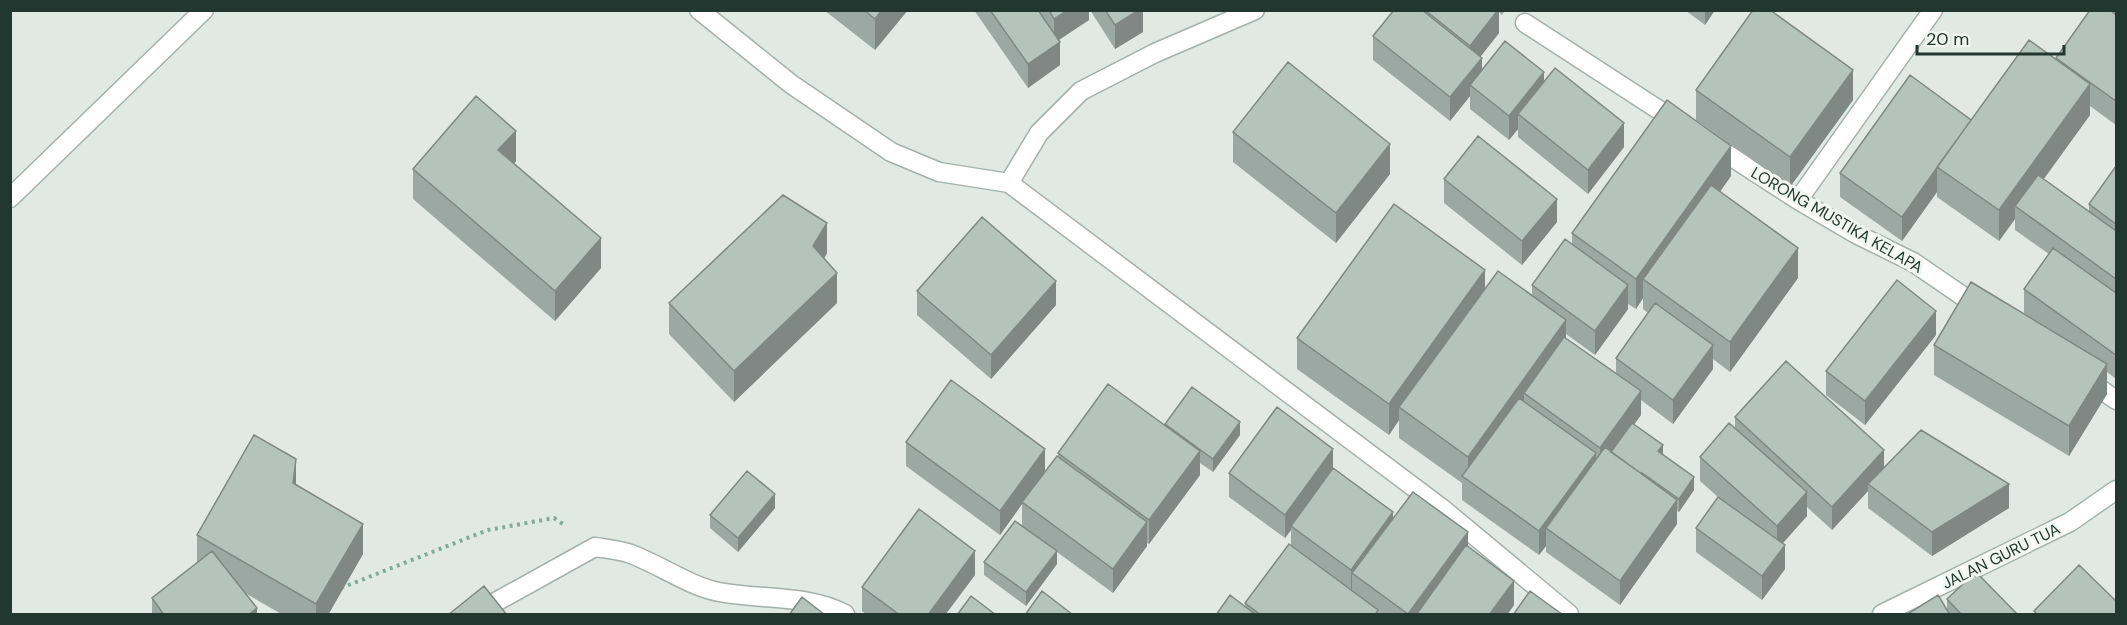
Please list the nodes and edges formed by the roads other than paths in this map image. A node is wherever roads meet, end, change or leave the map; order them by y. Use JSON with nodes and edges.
{"nodes":[{"id":1,"x":204,"y":10,"type":"edge"},
{"id":2,"x":699,"y":10,"type":"edge"},
{"id":3,"x":1255,"y":10,"type":"edge"},
{"id":4,"x":1933,"y":10,"type":"edge"},
{"id":5,"x":1525,"y":22,"type":"dead end"},
{"id":6,"x":1009,"y":183,"type":"junction"},
{"id":7,"x":10,"y":198,"type":"edge"},
{"id":8,"x":1798,"y":201,"type":"junction"},
{"id":9,"x":2000,"y":321,"type":"edge"},
{"id":10,"x":2068,"y":367,"type":"edge"},
{"id":11,"x":2116,"y":400,"type":"edge"},
{"id":12,"x":2116,"y":490,"type":"edge"},
{"id":13,"x":474,"y":615,"type":"edge"},
{"id":14,"x":845,"y":615,"type":"edge"},
{"id":15,"x":1569,"y":615,"type":"edge"},
{"id":16,"x":1882,"y":615,"type":"edge"}],
"edges":[{"from":1,"to":7,"type":"street"},
{"from":2,"to":6,"type":"street"},
{"from":3,"to":6,"type":"street"},
{"from":4,"to":8,"type":"street"},
{"from":5,"to":8,"type":"street","name":"LORONG MUSTIKA KELAPA"},
{"from":6,"to":15,"type":"street"},
{"from":8,"to":9,"type":"street","name":"LORONG MUSTIKA KELAPA"},
{"from":10,"to":11,"type":"street"},
{"from":12,"to":16,"type":"street","name":"JALAN GURU TUA"},
{"from":13,"to":14,"type":"street"}]}
